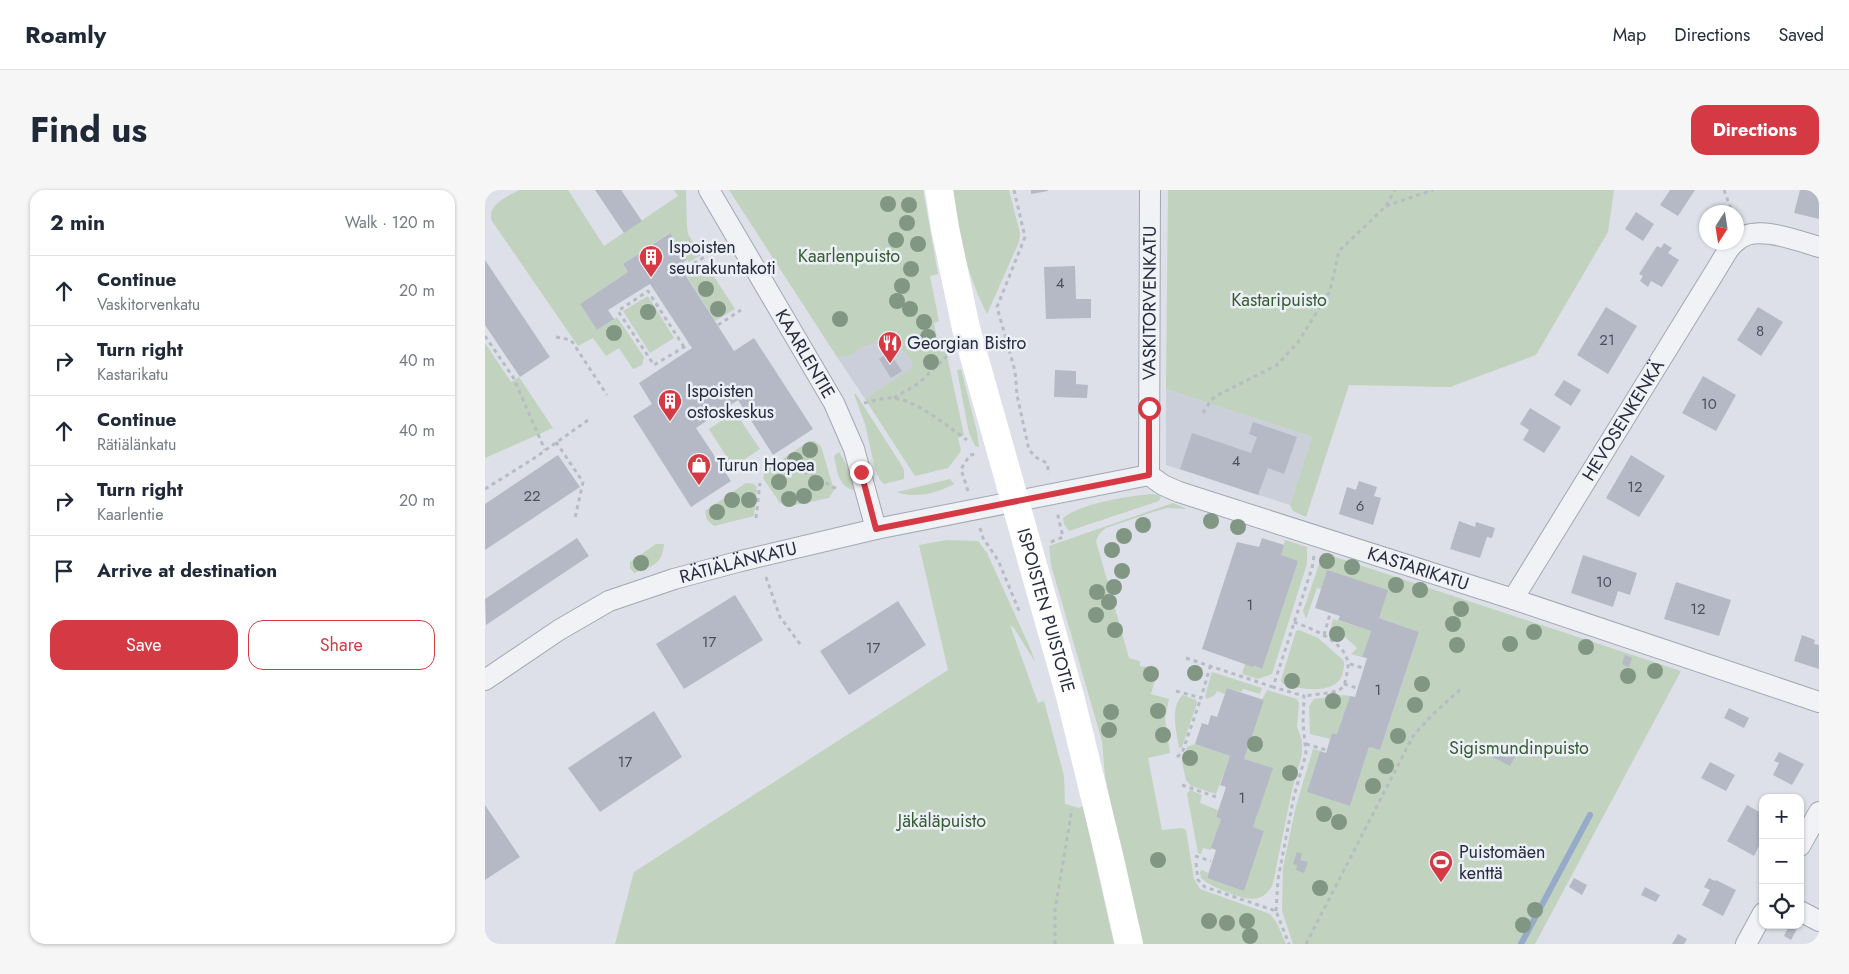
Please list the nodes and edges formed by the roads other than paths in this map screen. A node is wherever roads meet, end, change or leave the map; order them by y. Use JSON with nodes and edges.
{"nodes":[{"id":1,"x":709,"y":190,"type":"edge"},
{"id":2,"x":939,"y":190,"type":"edge"},
{"id":3,"x":1151,"y":190,"type":"edge"},
{"id":4,"x":1744,"y":236,"type":"edge"},
{"id":5,"x":1819,"y":247,"type":"edge"},
{"id":6,"x":1730,"y":250,"type":"edge"},
{"id":7,"x":1149,"y":475,"type":"junction"},
{"id":8,"x":1014,"y":501,"type":"junction"},
{"id":9,"x":876,"y":529,"type":"junction"},
{"id":10,"x":1513,"y":599,"type":"junction"},
{"id":11,"x":485,"y":680,"type":"edge"},
{"id":12,"x":1819,"y":702,"type":"edge"},
{"id":13,"x":1819,"y":812,"type":"edge"},
{"id":14,"x":1804,"y":839,"type":"edge"},
{"id":15,"x":1804,"y":913,"type":"edge"},
{"id":16,"x":1759,"y":920,"type":"edge"},
{"id":17,"x":1819,"y":921,"type":"edge"},
{"id":18,"x":1129,"y":944,"type":"edge"},
{"id":19,"x":1746,"y":944,"type":"edge"}],
"edges":[{"from":1,"to":9,"type":"street","name":"KAARLENTIE"},
{"from":2,"to":8,"type":"main road","name":"ISPOISTEN PUISTOTIE"},
{"from":3,"to":7,"type":"street","name":"VASKITORVENKATU"},
{"from":4,"to":5,"type":"street","name":"HEVOSENKENKÄ"},
{"from":6,"to":10,"type":"street","name":"HEVOSENKENKÄ"},
{"from":7,"to":8,"type":"street"},
{"from":7,"to":10,"type":"street","name":"KASTARIKATU"},
{"from":8,"to":9,"type":"street","name":"RÄTIÄLÄNKATU"},
{"from":8,"to":18,"type":"main road","name":"ISPOISTEN PUISTOTIE"},
{"from":9,"to":11,"type":"street","name":"RÄTIÄLÄNKATU"},
{"from":10,"to":12,"type":"street","name":"KASTARIKATU"},
{"from":13,"to":14,"type":"street"},
{"from":15,"to":17,"type":"street"},
{"from":16,"to":19,"type":"street"}]}
